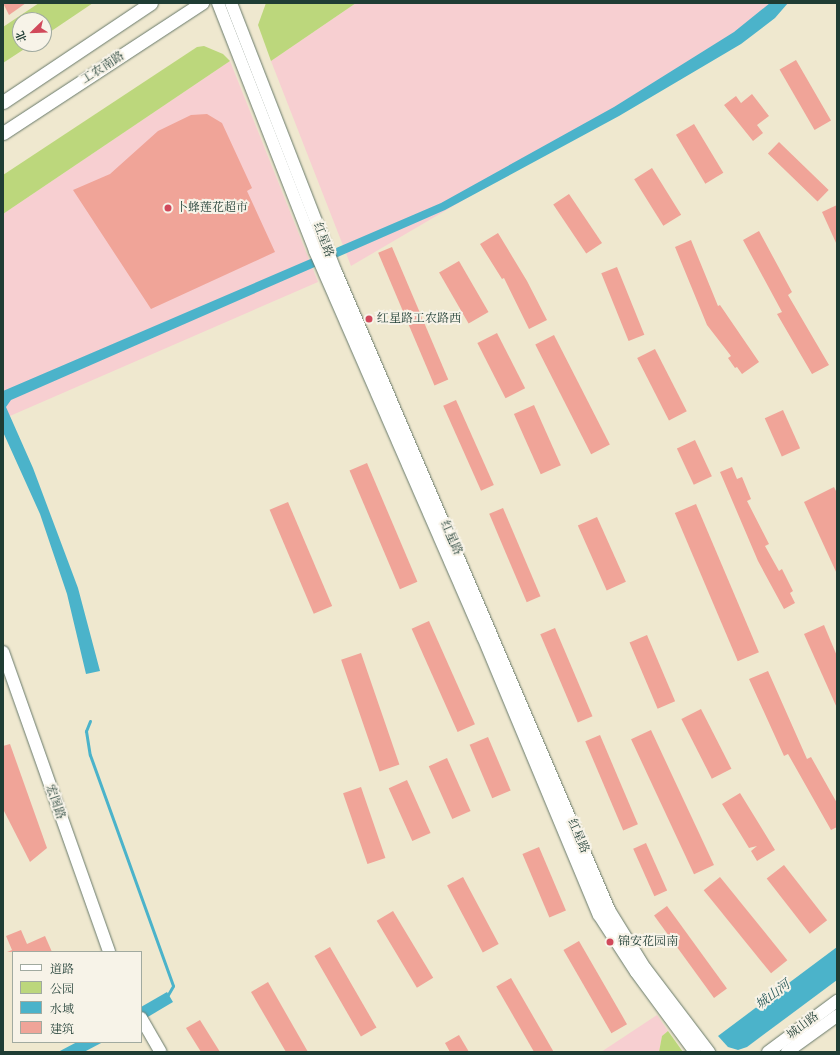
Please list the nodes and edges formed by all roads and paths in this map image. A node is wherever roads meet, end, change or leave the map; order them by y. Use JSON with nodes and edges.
{"nodes":[{"id":1,"x":151,"y":3,"type":"edge"},
{"id":2,"x":202,"y":3,"type":"edge"},
{"id":3,"x":218,"y":3,"type":"edge"},
{"id":4,"x":231,"y":3,"type":"edge"},
{"id":5,"x":3,"y":102,"type":"edge"},
{"id":6,"x":3,"y":133,"type":"edge"},
{"id":7,"x":321,"y":249,"type":"junction"},
{"id":8,"x":331,"y":273,"type":"junction"},
{"id":9,"x":3,"y":652,"type":"edge"},
{"id":10,"x":109,"y":951,"type":"edge"},
{"id":11,"x":837,"y":1001,"type":"edge"},
{"id":12,"x":837,"y":1016,"type":"edge"},
{"id":13,"x":143,"y":1021,"type":"edge"},
{"id":14,"x":161,"y":1052,"type":"edge"},
{"id":15,"x":695,"y":1052,"type":"edge"},
{"id":16,"x":709,"y":1052,"type":"edge"},
{"id":17,"x":768,"y":1052,"type":"edge"},
{"id":18,"x":787,"y":1052,"type":"edge"}],
"edges":[{"from":1,"to":5,"type":"main road"},
{"from":2,"to":6,"type":"main road","name":"工农南路"},
{"from":3,"to":7,"type":"main road","name":"红星路"},
{"from":4,"to":7,"type":"main road","name":"红星路"},
{"from":7,"to":8,"type":"main road","name":"红星路"},
{"from":8,"to":15,"type":"main road","name":"红星路"},
{"from":8,"to":16,"type":"main road","name":"红星路"},
{"from":9,"to":10,"type":"main road","name":"宏图路"},
{"from":11,"to":17,"type":"main road","name":"城山路"},
{"from":12,"to":18,"type":"main road","name":"城山路"},
{"from":13,"to":14,"type":"main road"}]}
